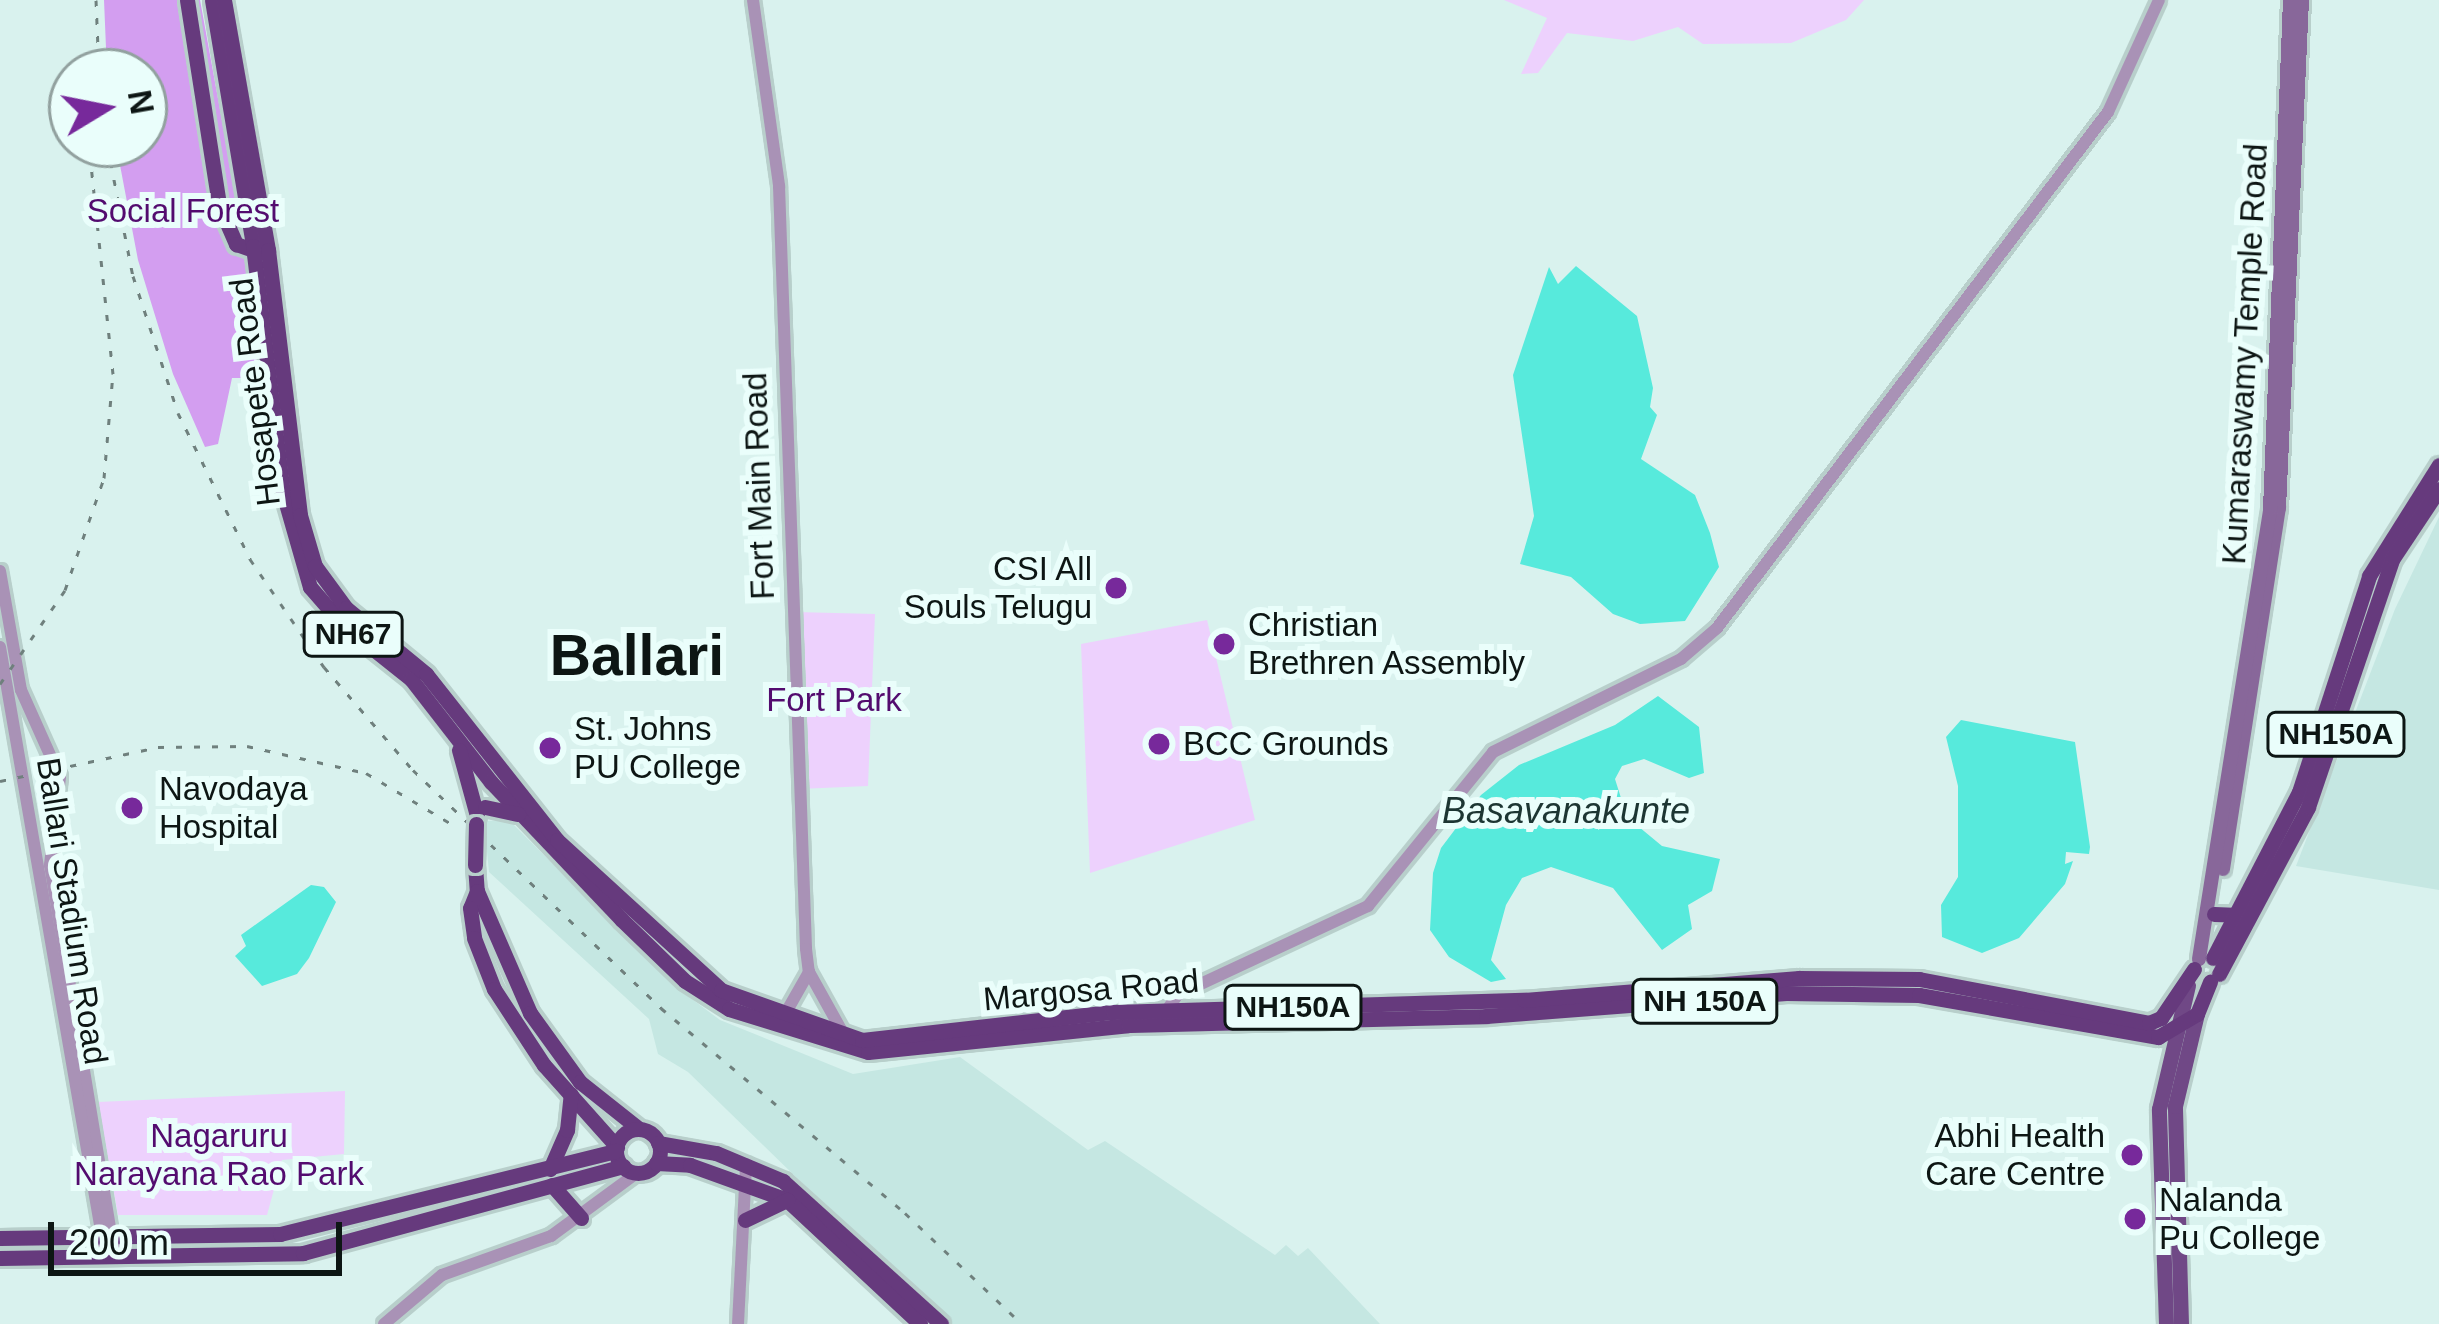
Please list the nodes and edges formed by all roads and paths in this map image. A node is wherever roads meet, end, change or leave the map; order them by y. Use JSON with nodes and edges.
{"nodes":[{"id":1,"x":187,"y":0,"type":"edge"},
{"id":2,"x":212,"y":0,"type":"edge"},
{"id":3,"x":224,"y":0,"type":"edge"},
{"id":4,"x":753,"y":0,"type":"edge"},
{"id":5,"x":2159,"y":0,"type":"edge"},
{"id":6,"x":2290,"y":0,"type":"edge"},
{"id":7,"x":2302,"y":0,"type":"edge"},
{"id":8,"x":261,"y":251,"type":"junction"},
{"id":9,"x":2439,"y":464,"type":"edge"},
{"id":10,"x":2439,"y":488,"type":"edge"},
{"id":11,"x":0,"y":571,"type":"edge"},
{"id":12,"x":0,"y":647,"type":"edge"},
{"id":13,"x":458,"y":725,"type":"junction"},
{"id":14,"x":490,"y":769,"type":"junction"},
{"id":15,"x":525,"y":810,"type":"junction"},
{"id":16,"x":478,"y":811,"type":"junction"},
{"id":17,"x":477,"y":891,"type":"junction"},
{"id":18,"x":2239,"y":915,"type":"junction"},
{"id":19,"x":2209,"y":918,"type":"junction"},
{"id":20,"x":2204,"y":969,"type":"junction"},
{"id":21,"x":809,"y":972,"type":"junction"},
{"id":22,"x":2197,"y":1014,"type":"junction"},
{"id":23,"x":1163,"y":1016,"type":"junction"},
{"id":24,"x":784,"y":1017,"type":"junction"},
{"id":25,"x":2164,"y":1029,"type":"junction"},
{"id":26,"x":843,"y":1042,"type":"junction"},
{"id":27,"x":2173,"y":1065,"type":"junction"},
{"id":28,"x":571,"y":1094,"type":"junction"},
{"id":29,"x":639,"y":1129,"type":"junction"},
{"id":30,"x":658,"y":1143,"type":"junction"},
{"id":31,"x":624,"y":1159,"type":"junction"},
{"id":32,"x":656,"y":1163,"type":"junction"},
{"id":33,"x":746,"y":1164,"type":"junction"},
{"id":34,"x":551,"y":1177,"type":"junction"},
{"id":35,"x":746,"y":1182,"type":"junction"},
{"id":36,"x":787,"y":1200,"type":"junction"},
{"id":37,"x":581,"y":1218,"type":"junction"},
{"id":38,"x":745,"y":1220,"type":"junction"},
{"id":39,"x":107,"y":1236,"type":"junction"},
{"id":40,"x":0,"y":1238,"type":"edge"},
{"id":41,"x":109,"y":1256,"type":"junction"},
{"id":42,"x":0,"y":1258,"type":"edge"},
{"id":43,"x":384,"y":1324,"type":"edge"},
{"id":44,"x":738,"y":1324,"type":"edge"},
{"id":45,"x":920,"y":1324,"type":"edge"},
{"id":46,"x":940,"y":1324,"type":"edge"},
{"id":47,"x":2166,"y":1324,"type":"edge"},
{"id":48,"x":2181,"y":1324,"type":"edge"}],
"edges":[{"from":1,"to":8,"type":"highway"},
{"from":2,"to":8,"type":"highway","name":"Hosapete Road"},
{"from":3,"to":8,"type":"highway","name":"Hosapete Road","number":"NH67"},
{"from":4,"to":21,"type":"street","name":"Fort Main Road"},
{"from":5,"to":23,"type":"street"},
{"from":6,"to":19,"type":"main road","name":"Kumaraswamy Temple Road"},
{"from":7,"to":19,"type":"main road","name":"Kumaraswamy Temple Road"},
{"from":8,"to":13,"type":"highway","name":"Hosapete Road","number":"NH67"},
{"from":8,"to":13,"type":"highway","name":"Hosapete Road","number":"NH67"},
{"from":9,"to":18,"type":"highway","number":"NH150A"},
{"from":10,"to":20,"type":"highway","number":"NH150A"},
{"from":11,"to":39,"type":"street","name":"Ballari Stadium Road"},
{"from":12,"to":39,"type":"street","name":"Ballari Stadium Road"},
{"from":13,"to":14,"type":"highway","name":"Margosa Road","number":"NH67"},
{"from":13,"to":16,"type":"highway"},
{"from":14,"to":15,"type":"highway","name":"Margosa Road","number":"NH150A"},
{"from":14,"to":16,"type":"highway"},
{"from":15,"to":16,"type":"highway"},
{"from":15,"to":24,"type":"highway","name":"Margosa Road","number":"NH150A"},
{"from":15,"to":26,"type":"highway"},
{"from":16,"to":17,"type":"highway","bridge":true},
{"from":17,"to":28,"type":"highway"},
{"from":17,"to":29,"type":"highway"},
{"from":18,"to":19,"type":"highway"},
{"from":18,"to":20,"type":"highway","number":"NH150A"},
{"from":19,"to":20,"type":"main road"},
{"from":20,"to":22,"type":"highway","number":"NH150A"},
{"from":20,"to":25,"type":"highway","number":"NH150A"},
{"from":21,"to":24,"type":"street"},
{"from":21,"to":26,"type":"street","name":"Fort Main Road"},
{"from":22,"to":25,"type":"highway"},
{"from":22,"to":27,"type":"main road"},
{"from":23,"to":25,"type":"highway","name":"Margosa Road","number":"NH 150A"},
{"from":23,"to":25,"type":"highway","name":"Margosa Road","number":"NH150A"},
{"from":23,"to":26,"type":"highway","name":"Margosa Road","number":"NH150A"},
{"from":23,"to":26,"type":"highway","name":"Margosa Road","number":"NH 150A"},
{"from":24,"to":26,"type":"highway","name":"Margosa Road","number":"NH150A"},
{"from":25,"to":27,"type":"main road"},
{"from":27,"to":47,"type":"main road"},
{"from":27,"to":48,"type":"main road"},
{"from":28,"to":31,"type":"highway"},
{"from":28,"to":34,"type":"highway"},
{"from":29,"to":30,"type":"highway"},
{"from":29,"to":31,"type":"highway"},
{"from":30,"to":32,"type":"highway"},
{"from":30,"to":33,"type":"highway"},
{"from":31,"to":32,"type":"highway"},
{"from":31,"to":34,"type":"highway"},
{"from":31,"to":34,"type":"highway"},
{"from":31,"to":37,"type":"street"},
{"from":32,"to":35,"type":"highway"},
{"from":33,"to":35,"type":"street"},
{"from":33,"to":46,"type":"highway"},
{"from":34,"to":37,"type":"highway"},
{"from":34,"to":39,"type":"highway"},
{"from":34,"to":41,"type":"highway"},
{"from":35,"to":36,"type":"highway"},
{"from":35,"to":38,"type":"street"},
{"from":36,"to":38,"type":"highway"},
{"from":36,"to":45,"type":"highway"},
{"from":37,"to":43,"type":"street"},
{"from":38,"to":44,"type":"street"},
{"from":39,"to":40,"type":"highway"},
{"from":39,"to":41,"type":"street","name":"Ballari Stadium Road"},
{"from":41,"to":42,"type":"highway"}]}
